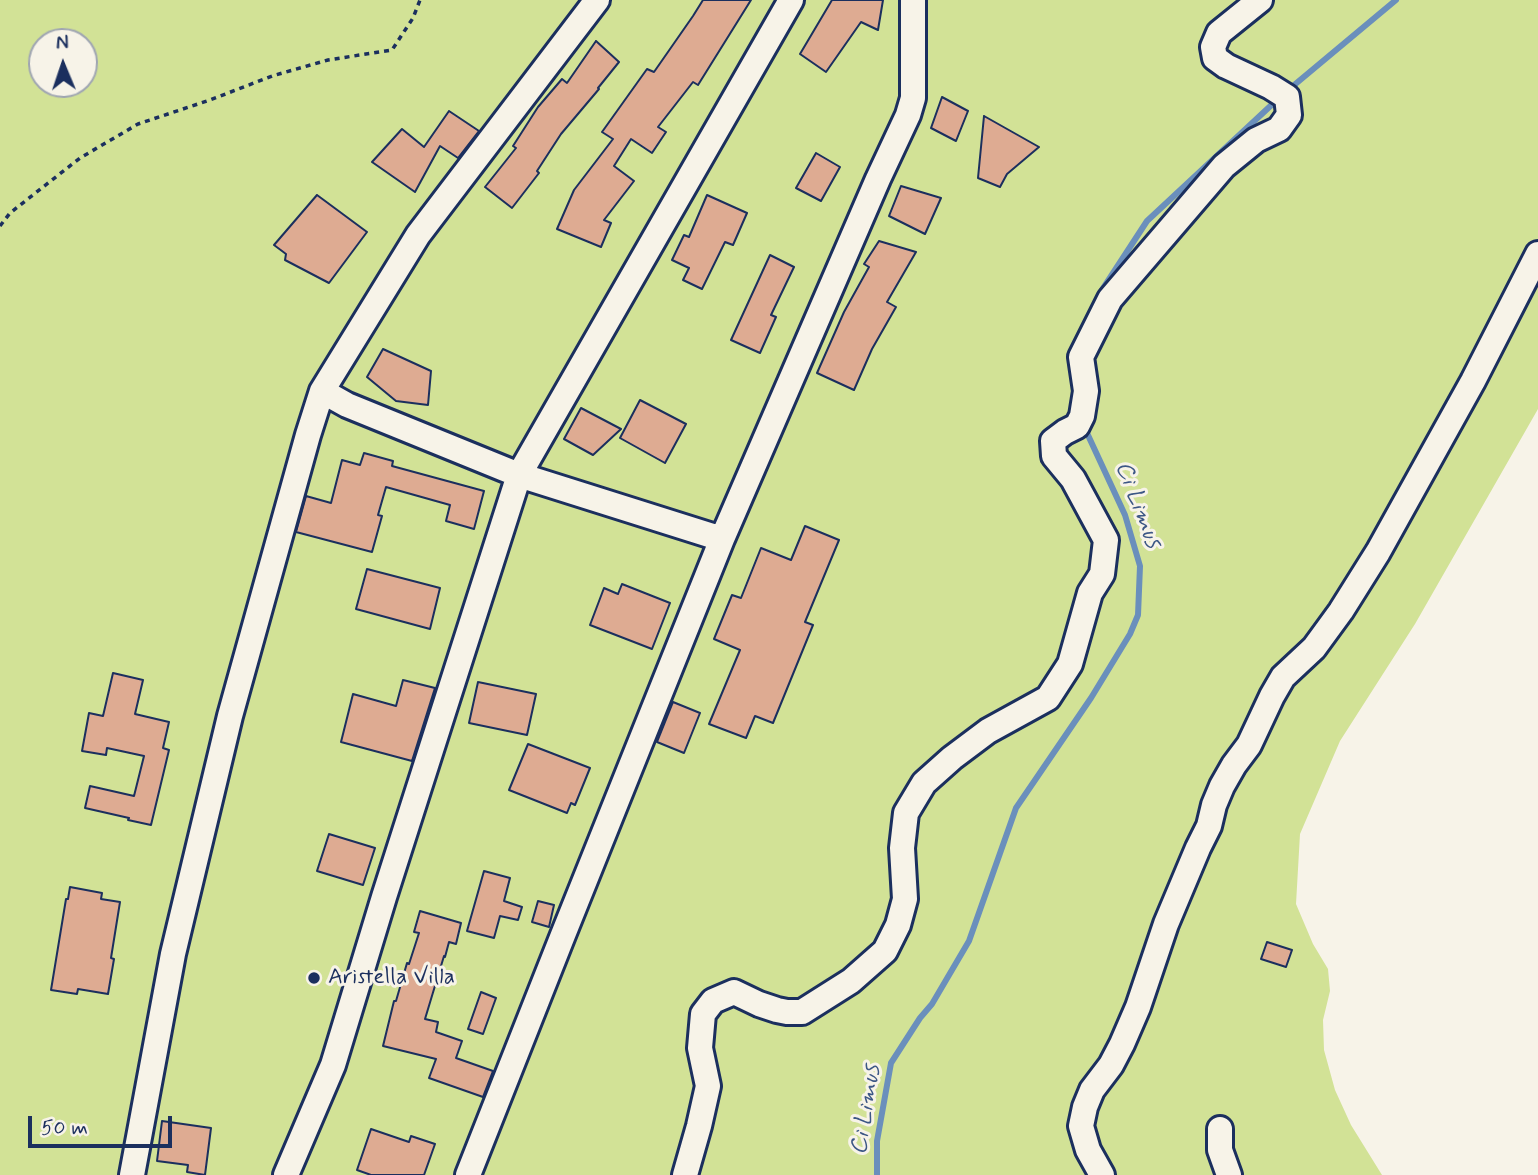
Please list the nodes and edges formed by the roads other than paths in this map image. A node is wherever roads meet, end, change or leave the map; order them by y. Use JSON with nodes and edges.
{"nodes":[{"id":1,"x":597,"y":0,"type":"edge"},
{"id":2,"x":791,"y":0,"type":"edge"},
{"id":3,"x":913,"y":0,"type":"edge"},
{"id":4,"x":1259,"y":0,"type":"edge"},
{"id":5,"x":1538,"y":254,"type":"edge"},
{"id":6,"x":322,"y":391,"type":"junction"},
{"id":7,"x":519,"y":475,"type":"junction"},
{"id":8,"x":722,"y":539,"type":"junction"},
{"id":9,"x":1220,"y":1129,"type":"dead end"},
{"id":10,"x":132,"y":1175,"type":"edge"},
{"id":11,"x":286,"y":1175,"type":"edge"},
{"id":12,"x":468,"y":1175,"type":"edge"},
{"id":13,"x":685,"y":1175,"type":"edge"},
{"id":14,"x":1102,"y":1175,"type":"edge"},
{"id":15,"x":1229,"y":1175,"type":"edge"}],
"edges":[{"from":1,"to":6,"type":"street"},
{"from":2,"to":7,"type":"street"},
{"from":3,"to":8,"type":"street"},
{"from":4,"to":13,"type":"street"},
{"from":5,"to":14,"type":"street"},
{"from":6,"to":7,"type":"street"},
{"from":6,"to":10,"type":"street"},
{"from":7,"to":8,"type":"street"},
{"from":7,"to":11,"type":"street"},
{"from":8,"to":12,"type":"street"},
{"from":9,"to":15,"type":"street"}]}
